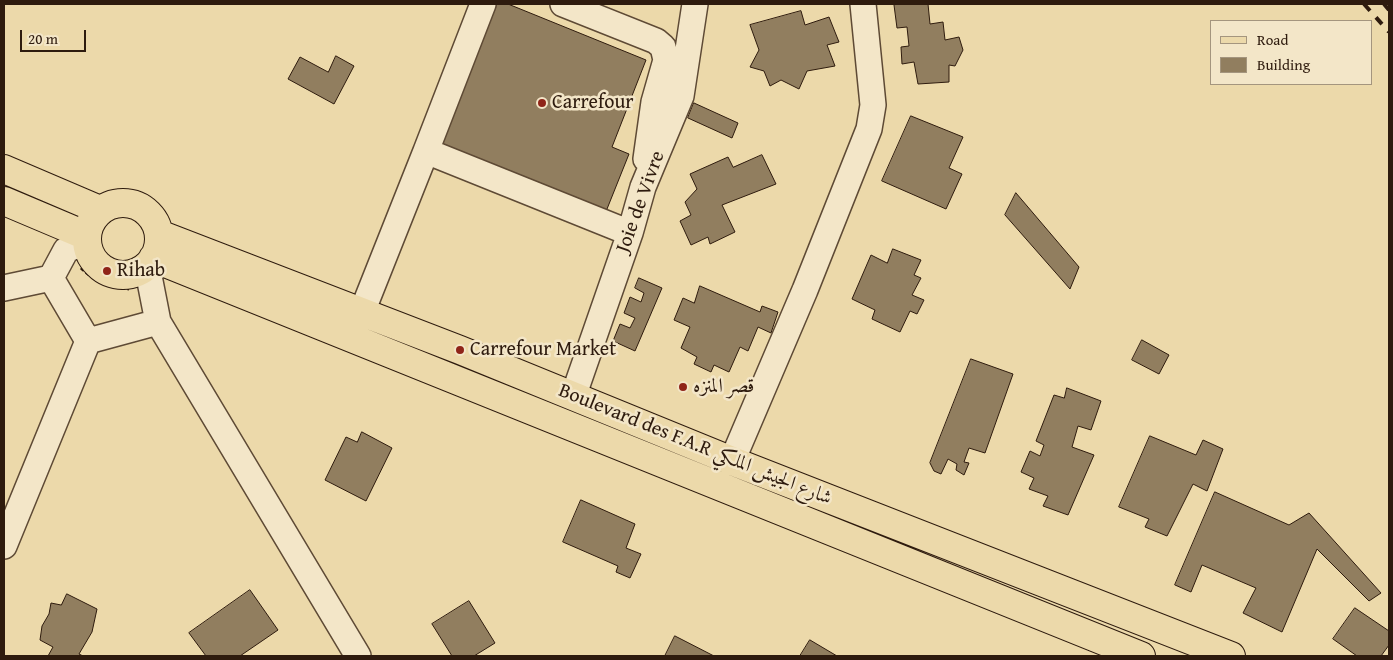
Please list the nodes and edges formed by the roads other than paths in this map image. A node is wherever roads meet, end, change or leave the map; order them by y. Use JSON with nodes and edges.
{"nodes":[{"id":1,"x":483,"y":4,"type":"edge"},
{"id":2,"x":563,"y":4,"type":"edge"},
{"id":3,"x":695,"y":4,"type":"edge"},
{"id":4,"x":863,"y":4,"type":"edge"},
{"id":5,"x":426,"y":151,"type":"junction"},
{"id":6,"x":4,"y":169,"type":"edge"},
{"id":7,"x":644,"y":187,"type":"junction"},
{"id":8,"x":4,"y":201,"type":"edge"},
{"id":9,"x":100,"y":210,"type":"junction"},
{"id":10,"x":630,"y":233,"type":"junction"},
{"id":11,"x":80,"y":242,"type":"junction"},
{"id":12,"x":152,"y":261,"type":"junction"},
{"id":13,"x":51,"y":278,"type":"junction"},
{"id":14,"x":4,"y":288,"type":"edge"},
{"id":15,"x":362,"y":312,"type":"junction"},
{"id":16,"x":158,"y":322,"type":"junction"},
{"id":17,"x":88,"y":341,"type":"junction"},
{"id":18,"x":573,"y":397,"type":"junction"},
{"id":19,"x":732,"y":461,"type":"junction"},
{"id":20,"x":4,"y":546,"type":"edge"},
{"id":21,"x":358,"y":656,"type":"edge"},
{"id":22,"x":1141,"y":656,"type":"edge"},
{"id":23,"x":1231,"y":656,"type":"edge"}],
"edges":[{"from":1,"to":5,"type":"street"},
{"from":2,"to":7,"type":"street"},
{"from":3,"to":7,"type":"street","name":"Joie de Vivre"},
{"from":4,"to":19,"type":"street"},
{"from":5,"to":10,"type":"street"},
{"from":5,"to":15,"type":"street"},
{"from":6,"to":9,"type":"main road"},
{"from":7,"to":10,"type":"street","name":"Joie de Vivre"},
{"from":8,"to":11,"type":"main road"},
{"from":9,"to":11,"type":"main road"},
{"from":9,"to":12,"type":"main road"},
{"from":10,"to":18,"type":"street","name":"Joie de Vivre"},
{"from":11,"to":12,"type":"main road"},
{"from":11,"to":13,"type":"street"},
{"from":12,"to":15,"type":"main road","name":"Boulevard des F.A.R شارع الجيش الملكي"},
{"from":12,"to":16,"type":"street"},
{"from":12,"to":22,"type":"main road","name":"Boulevard des F.A.R شارع الجيش الملكي"},
{"from":13,"to":14,"type":"street"},
{"from":13,"to":17,"type":"street"},
{"from":15,"to":18,"type":"main road","name":"Boulevard des F.A.R شارع الجيش الملكي"},
{"from":16,"to":17,"type":"street"},
{"from":16,"to":21,"type":"street"},
{"from":17,"to":20,"type":"street"},
{"from":18,"to":19,"type":"main road","name":"Boulevard des F.A.R شارع الجيش الملكي"},
{"from":19,"to":23,"type":"main road","name":"Boulevard des F.A.R شارع الجيش الملكي"}]}
